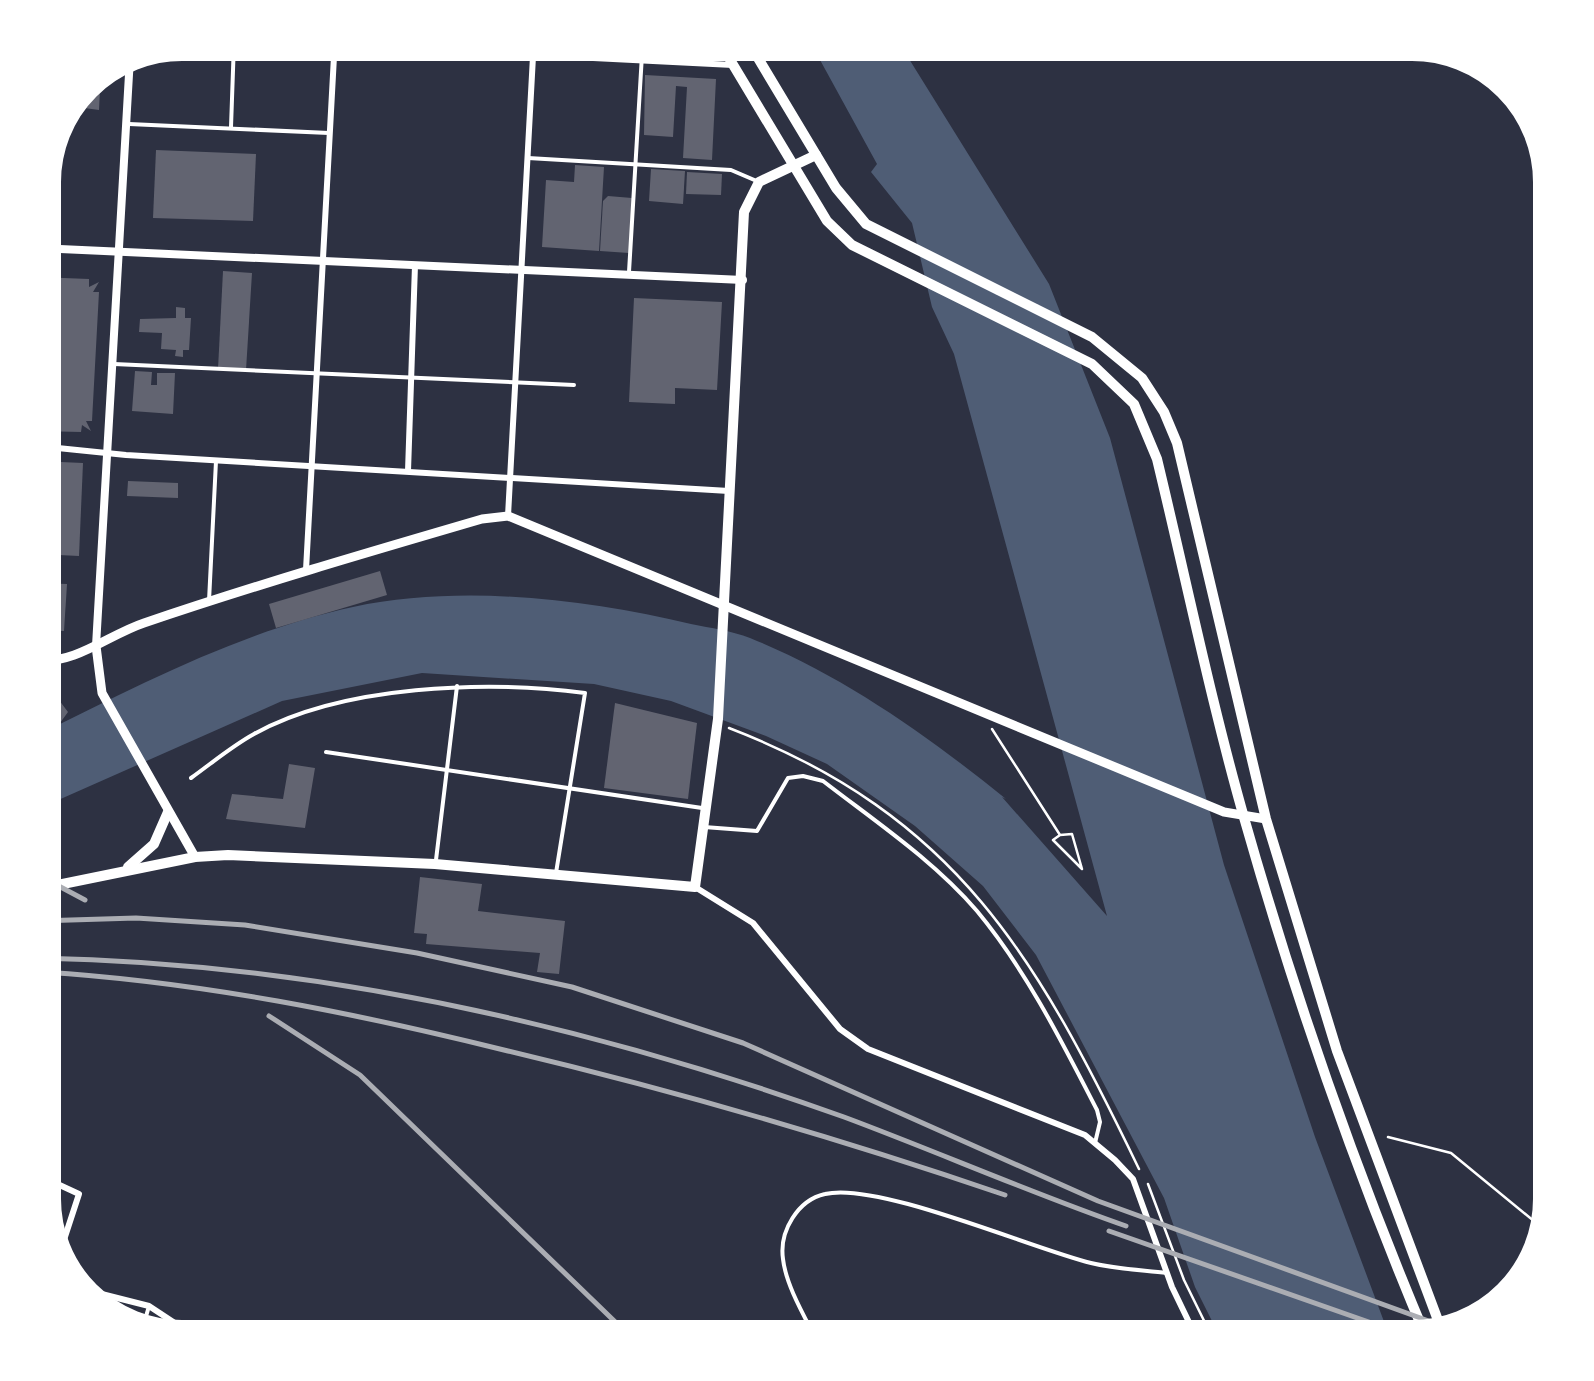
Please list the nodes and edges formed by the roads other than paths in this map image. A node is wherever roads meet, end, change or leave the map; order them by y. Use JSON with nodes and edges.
{"nodes":[{"id":1,"x":233,"y":55,"type":"edge"},
{"id":2,"x":334,"y":55,"type":"edge"},
{"id":3,"x":533,"y":55,"type":"edge"},
{"id":4,"x":551,"y":55,"type":"edge"},
{"id":5,"x":642,"y":55,"type":"edge"},
{"id":6,"x":728,"y":55,"type":"edge"},
{"id":7,"x":756,"y":55,"type":"edge"},
{"id":8,"x":642,"y":60,"type":"junction"},
{"id":9,"x":734,"y":65,"type":"junction"},
{"id":10,"x":129,"y":67,"type":"edge"},
{"id":11,"x":126,"y":124,"type":"junction"},
{"id":12,"x":231,"y":128,"type":"junction"},
{"id":13,"x":329,"y":133,"type":"junction"},
{"id":14,"x":816,"y":155,"type":"junction"},
{"id":15,"x":528,"y":158,"type":"junction"},
{"id":16,"x":636,"y":164,"type":"junction"},
{"id":17,"x":794,"y":168,"type":"junction"},
{"id":18,"x":759,"y":182,"type":"junction"},
{"id":19,"x":55,"y":249,"type":"edge"},
{"id":20,"x":119,"y":251,"type":"junction"},
{"id":21,"x":322,"y":261,"type":"junction"},
{"id":22,"x":415,"y":265,"type":"junction"},
{"id":23,"x":522,"y":270,"type":"junction"},
{"id":24,"x":629,"y":275,"type":"junction"},
{"id":25,"x":743,"y":280,"type":"junction"},
{"id":26,"x":114,"y":364,"type":"junction"},
{"id":27,"x":317,"y":374,"type":"junction"},
{"id":28,"x":412,"y":376,"type":"junction"},
{"id":29,"x":515,"y":380,"type":"junction"},
{"id":30,"x":574,"y":385,"type":"dead end"},
{"id":31,"x":55,"y":447,"type":"edge"},
{"id":32,"x":108,"y":451,"type":"junction"},
{"id":33,"x":216,"y":460,"type":"junction"},
{"id":34,"x":310,"y":466,"type":"junction"},
{"id":35,"x":408,"y":471,"type":"junction"},
{"id":36,"x":510,"y":476,"type":"junction"},
{"id":37,"x":729,"y":491,"type":"junction"},
{"id":38,"x":508,"y":516,"type":"junction"},
{"id":39,"x":306,"y":570,"type":"junction"},
{"id":40,"x":209,"y":601,"type":"junction"},
{"id":41,"x":722,"y":605,"type":"junction"},
{"id":42,"x":96,"y":646,"type":"junction"},
{"id":43,"x":55,"y":662,"type":"edge"},
{"id":44,"x":457,"y":686,"type":"junction"},
{"id":45,"x":326,"y":752,"type":"dead end"},
{"id":46,"x":448,"y":772,"type":"junction"},
{"id":47,"x":191,"y":778,"type":"dead end"},
{"id":48,"x":567,"y":784,"type":"junction"},
{"id":49,"x":707,"y":808,"type":"junction"},
{"id":50,"x":168,"y":812,"type":"junction"},
{"id":51,"x":1244,"y":818,"type":"junction"},
{"id":52,"x":1266,"y":819,"type":"junction"},
{"id":53,"x":704,"y":827,"type":"junction"},
{"id":54,"x":195,"y":857,"type":"junction"},
{"id":55,"x":436,"y":864,"type":"junction"},
{"id":56,"x":124,"y":871,"type":"junction"},
{"id":57,"x":555,"y":878,"type":"junction"},
{"id":58,"x":55,"y":885,"type":"edge"},
{"id":59,"x":695,"y":887,"type":"junction"},
{"id":60,"x":1095,"y":1144,"type":"junction"},
{"id":61,"x":55,"y":1183,"type":"edge"},
{"id":62,"x":63,"y":1242,"type":"edge"},
{"id":63,"x":1168,"y":1273,"type":"junction"},
{"id":64,"x":97,"y":1293,"type":"edge"},
{"id":65,"x":149,"y":1306,"type":"junction"},
{"id":66,"x":145,"y":1320,"type":"edge"},
{"id":67,"x":1439,"y":1323,"type":"edge"},
{"id":68,"x":1421,"y":1325,"type":"edge"},
{"id":69,"x":178,"y":1326,"type":"edge"},
{"id":70,"x":810,"y":1326,"type":"edge"},
{"id":71,"x":1191,"y":1326,"type":"edge"}],
"edges":[{"from":1,"to":12,"type":"lane"},
{"from":2,"to":13,"type":"street"},
{"from":3,"to":15,"type":"street"},
{"from":4,"to":8,"type":"street"},
{"from":5,"to":8,"type":"lane"},
{"from":6,"to":9,"type":"main road"},
{"from":7,"to":14,"type":"main road"},
{"from":8,"to":9,"type":"street"},
{"from":8,"to":16,"type":"lane"},
{"from":9,"to":17,"type":"main road"},
{"from":10,"to":11,"type":"street"},
{"from":11,"to":12,"type":"lane"},
{"from":11,"to":20,"type":"street"},
{"from":12,"to":13,"type":"lane"},
{"from":13,"to":21,"type":"street"},
{"from":14,"to":17,"type":"main road"},
{"from":14,"to":52,"type":"main road"},
{"from":15,"to":16,"type":"lane"},
{"from":15,"to":23,"type":"street"},
{"from":16,"to":18,"type":"lane"},
{"from":16,"to":24,"type":"lane"},
{"from":17,"to":18,"type":"main road"},
{"from":17,"to":51,"type":"main road"},
{"from":18,"to":25,"type":"main road"},
{"from":19,"to":20,"type":"street"},
{"from":20,"to":21,"type":"street"},
{"from":20,"to":26,"type":"street"},
{"from":21,"to":22,"type":"street"},
{"from":21,"to":27,"type":"street"},
{"from":22,"to":23,"type":"street"},
{"from":22,"to":28,"type":"street"},
{"from":23,"to":24,"type":"street"},
{"from":23,"to":29,"type":"street"},
{"from":24,"to":25,"type":"street"},
{"from":25,"to":37,"type":"main road"},
{"from":26,"to":27,"type":"lane"},
{"from":26,"to":32,"type":"street"},
{"from":27,"to":28,"type":"lane"},
{"from":27,"to":34,"type":"street"},
{"from":28,"to":29,"type":"lane"},
{"from":28,"to":35,"type":"street"},
{"from":29,"to":30,"type":"lane"},
{"from":29,"to":36,"type":"street"},
{"from":31,"to":32,"type":"street"},
{"from":32,"to":33,"type":"street"},
{"from":32,"to":42,"type":"street"},
{"from":33,"to":34,"type":"street"},
{"from":33,"to":40,"type":"lane"},
{"from":34,"to":35,"type":"street"},
{"from":34,"to":39,"type":"street"},
{"from":35,"to":36,"type":"street"},
{"from":36,"to":37,"type":"street"},
{"from":36,"to":38,"type":"street"},
{"from":37,"to":41,"type":"main road"},
{"from":38,"to":39,"type":"main road"},
{"from":38,"to":41,"type":"main road"},
{"from":39,"to":40,"type":"main road"},
{"from":40,"to":42,"type":"main road"},
{"from":41,"to":49,"type":"main road"},
{"from":41,"to":51,"type":"main road"},
{"from":42,"to":43,"type":"main road"},
{"from":42,"to":50,"type":"main road"},
{"from":44,"to":46,"type":"lane"},
{"from":44,"to":47,"type":"lane"},
{"from":44,"to":48,"type":"lane"},
{"from":45,"to":46,"type":"lane"},
{"from":46,"to":48,"type":"lane"},
{"from":46,"to":55,"type":"lane"},
{"from":48,"to":49,"type":"lane"},
{"from":48,"to":57,"type":"lane"},
{"from":49,"to":53,"type":"main road"},
{"from":50,"to":54,"type":"main road"},
{"from":50,"to":56,"type":"main road"},
{"from":51,"to":52,"type":"main road"},
{"from":51,"to":68,"type":"main road"},
{"from":52,"to":67,"type":"main road"},
{"from":53,"to":59,"type":"main road"},
{"from":53,"to":60,"type":"lane"},
{"from":54,"to":55,"type":"main road"},
{"from":54,"to":56,"type":"main road"},
{"from":55,"to":57,"type":"main road"},
{"from":56,"to":58,"type":"main road"},
{"from":57,"to":59,"type":"main road"},
{"from":59,"to":60,"type":"street"},
{"from":60,"to":63,"type":"street"},
{"from":61,"to":62,"type":"street"},
{"from":63,"to":70,"type":"lane"},
{"from":63,"to":71,"type":"street"},
{"from":64,"to":65,"type":"street"},
{"from":65,"to":66,"type":"lane"},
{"from":65,"to":69,"type":"street"}]}
